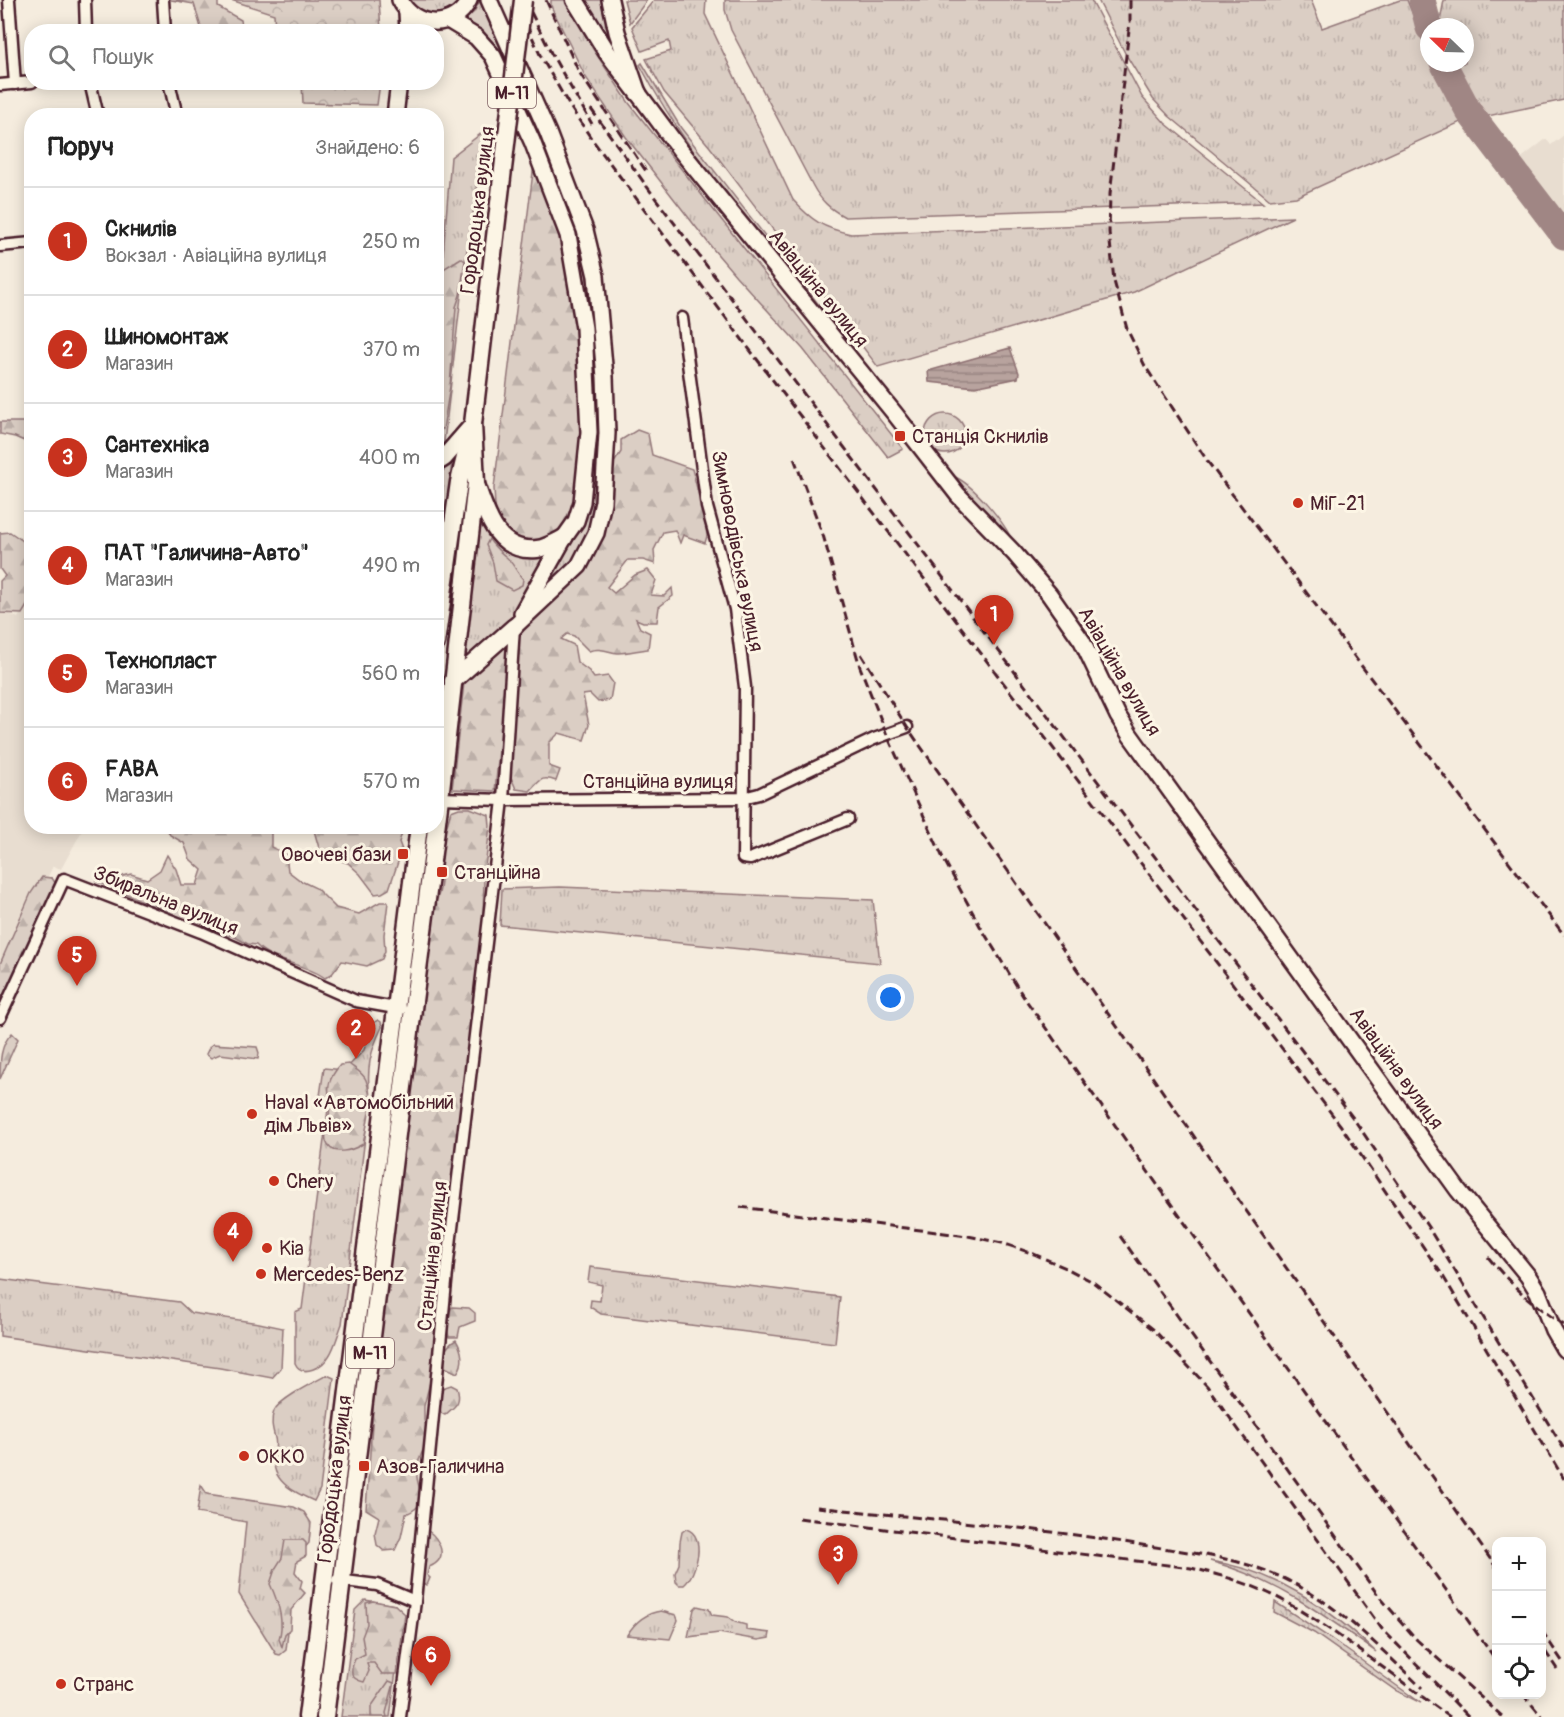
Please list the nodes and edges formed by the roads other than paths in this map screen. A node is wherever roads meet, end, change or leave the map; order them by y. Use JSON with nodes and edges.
{"nodes":[{"id":1,"x":9,"y":0,"type":"edge"},
{"id":2,"x":85,"y":0,"type":"edge"},
{"id":3,"x":163,"y":0,"type":"edge"},
{"id":4,"x":470,"y":0,"type":"edge"},
{"id":5,"x":489,"y":0,"type":"edge"},
{"id":6,"x":523,"y":0,"type":"edge"},
{"id":7,"x":575,"y":0,"type":"edge"},
{"id":8,"x":610,"y":0,"type":"edge"},
{"id":9,"x":404,"y":6,"type":"edge"},
{"id":10,"x":86,"y":24,"type":"edge"},
{"id":11,"x":164,"y":24,"type":"edge"},
{"id":12,"x":407,"y":24,"type":"edge"},
{"id":13,"x":433,"y":24,"type":"edge"},
{"id":14,"x":438,"y":24,"type":"edge"},
{"id":15,"x":444,"y":27,"type":"edge"},
{"id":16,"x":24,"y":83,"type":"edge"},
{"id":17,"x":0,"y":84,"type":"edge"},
{"id":18,"x":15,"y":84,"type":"junction"},
{"id":19,"x":92,"y":90,"type":"edge"},
{"id":20,"x":172,"y":90,"type":"edge"},
{"id":21,"x":398,"y":90,"type":"edge"},
{"id":22,"x":638,"y":93,"type":"junction"},
{"id":23,"x":96,"y":108,"type":"edge"},
{"id":24,"x":175,"y":108,"type":"edge"},
{"id":25,"x":396,"y":108,"type":"edge"},
{"id":26,"x":24,"y":244,"type":"edge"},
{"id":27,"x":0,"y":246,"type":"edge"},
{"id":28,"x":682,"y":318,"type":"dead end"},
{"id":29,"x":473,"y":424,"type":"junction"},
{"id":30,"x":444,"y":458,"type":"edge"},
{"id":31,"x":476,"y":483,"type":"junction"},
{"id":32,"x":564,"y":538,"type":"junction"},
{"id":33,"x":444,"y":573,"type":"edge"},
{"id":34,"x":514,"y":627,"type":"junction"},
{"id":35,"x":453,"y":681,"type":"junction"},
{"id":36,"x":907,"y":727,"type":"dead end"},
{"id":37,"x":444,"y":762,"type":"edge"},
{"id":38,"x":444,"y":798,"type":"edge"},
{"id":39,"x":743,"y":798,"type":"junction"},
{"id":40,"x":503,"y":800,"type":"junction"},
{"id":41,"x":848,"y":819,"type":"dead end"},
{"id":42,"x":418,"y":834,"type":"edge"},
{"id":43,"x":436,"y":834,"type":"edge"},
{"id":44,"x":396,"y":1009,"type":"junction"},
{"id":45,"x":414,"y":1011,"type":"junction"},
{"id":46,"x":0,"y":1018,"type":"edge"},
{"id":47,"x":1564,"y":1349,"type":"edge"},
{"id":48,"x":325,"y":1579,"type":"junction"},
{"id":49,"x":343,"y":1581,"type":"junction"},
{"id":50,"x":415,"y":1601,"type":"junction"},
{"id":51,"x":307,"y":1717,"type":"edge"},
{"id":52,"x":325,"y":1717,"type":"edge"},
{"id":53,"x":400,"y":1717,"type":"edge"}],
"edges":[{"from":1,"to":18,"type":"street"},
{"from":2,"to":10,"type":"street"},
{"from":3,"to":11,"type":"street"},
{"from":4,"to":14,"type":"street"},
{"from":5,"to":34,"type":"street"},
{"from":6,"to":29,"type":"main road","name":"Городоцька вулиця","number":"М-11","bridge":true},
{"from":7,"to":22,"type":"main road"},
{"from":8,"to":22,"type":"street","name":"Авіаційна вулиця"},
{"from":9,"to":12,"type":"street"},
{"from":9,"to":13,"type":"street"},
{"from":15,"to":32,"type":"street"},
{"from":16,"to":18,"type":"street"},
{"from":17,"to":18,"type":"street"},
{"from":19,"to":23,"type":"street"},
{"from":20,"to":24,"type":"street"},
{"from":21,"to":25,"type":"street"},
{"from":22,"to":47,"type":"street","name":"Авіаційна вулиця"},
{"from":26,"to":27,"type":"street"},
{"from":28,"to":39,"type":"street","name":"Зимноводівська вулиця"},
{"from":29,"to":30,"type":"main road"},
{"from":29,"to":31,"type":"main road","name":"Городоцька вулиця","number":"М-11"},
{"from":29,"to":33,"type":"main road","name":"Городоцька вулиця","number":"М-11"},
{"from":31,"to":32,"type":"main road"},
{"from":31,"to":35,"type":"main road","name":"Городоцька вулиця","number":"М-11"},
{"from":32,"to":34,"type":"street"},
{"from":34,"to":35,"type":"main road"},
{"from":34,"to":40,"type":"street","name":"Станційна вулиця"},
{"from":35,"to":37,"type":"main road","name":"Городоцька вулиця","number":"М-11"},
{"from":36,"to":39,"type":"street","name":"Станційна вулиця"},
{"from":38,"to":40,"type":"street","name":"Станційна вулиця"},
{"from":39,"to":40,"type":"street","name":"Станційна вулиця"},
{"from":39,"to":41,"type":"street","name":"Зимноводівська вулиця"},
{"from":40,"to":50,"type":"street","name":"Станційна вулиця"},
{"from":42,"to":44,"type":"main road","name":"Городоцька вулиця","number":"М-11"},
{"from":43,"to":45,"type":"main road","name":"Городоцька вулиця","number":"М-11"},
{"from":44,"to":45,"type":"street"},
{"from":44,"to":46,"type":"street","name":"Збиральна вулиця"},
{"from":44,"to":48,"type":"main road","name":"Городоцька вулиця","number":"М-11"},
{"from":45,"to":49,"type":"main road","name":"Городоцька вулиця","number":"М-11"},
{"from":48,"to":49,"type":"street"},
{"from":48,"to":51,"type":"main road","name":"Городоцька вулиця","number":"М-11"},
{"from":49,"to":50,"type":"street"},
{"from":49,"to":52,"type":"main road","name":"Городоцька вулиця","number":"М-11"},
{"from":50,"to":53,"type":"street","name":"Станційна вулиця"}]}
